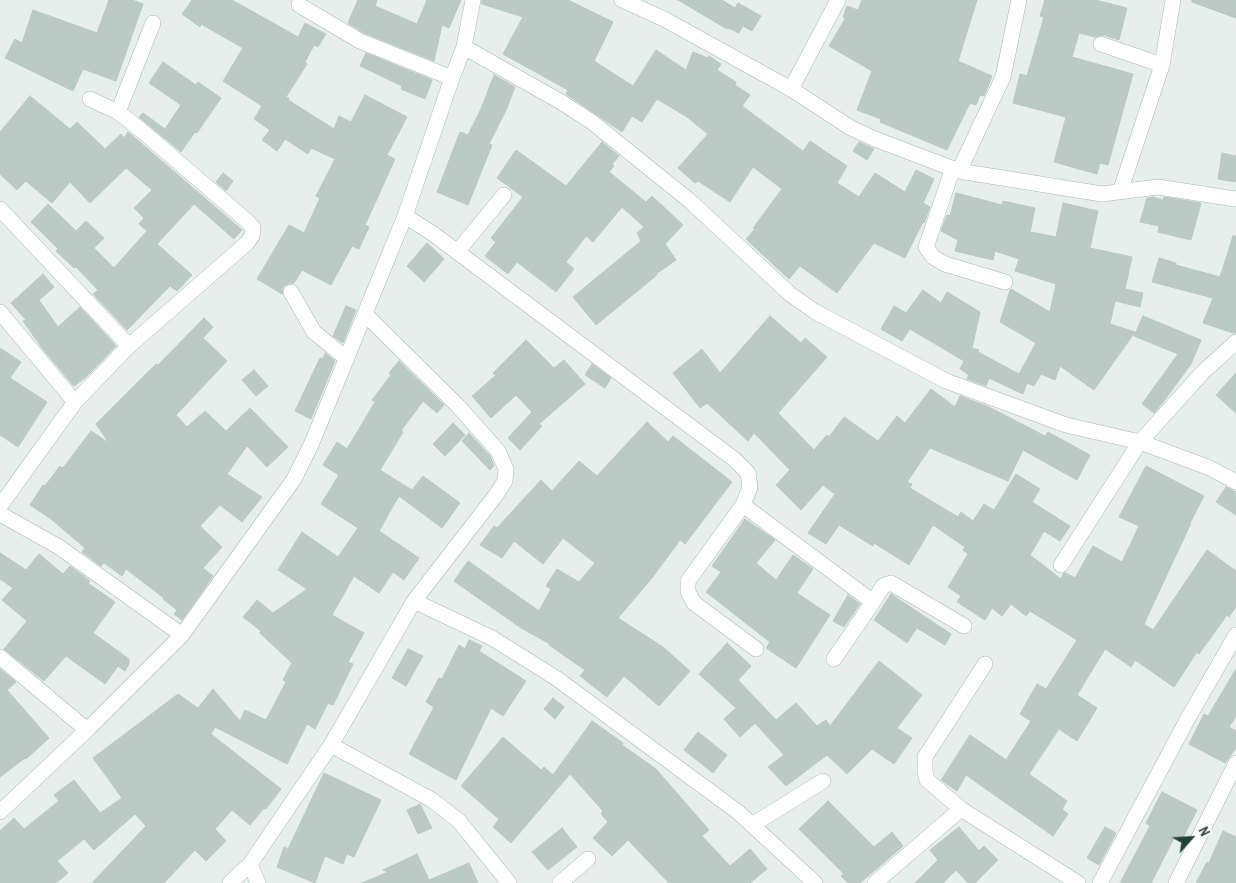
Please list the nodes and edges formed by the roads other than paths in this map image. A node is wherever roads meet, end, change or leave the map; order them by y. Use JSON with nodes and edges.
{"nodes":[{"id":1,"x":473,"y":0,"type":"edge"},
{"id":2,"x":622,"y":0,"type":"edge"},
{"id":3,"x":838,"y":0,"type":"edge"},
{"id":4,"x":1019,"y":0,"type":"edge"},
{"id":5,"x":1173,"y":0,"type":"edge"},
{"id":6,"x":299,"y":4,"type":"dead end"},
{"id":7,"x":154,"y":23,"type":"dead end"},
{"id":8,"x":1101,"y":44,"type":"dead end"},
{"id":9,"x":464,"y":47,"type":"junction"},
{"id":10,"x":1162,"y":65,"type":"junction"},
{"id":11,"x":452,"y":78,"type":"junction"},
{"id":12,"x":791,"y":89,"type":"junction"},
{"id":13,"x":90,"y":99,"type":"dead end"},
{"id":14,"x":118,"y":112,"type":"junction"},
{"id":15,"x":956,"y":169,"type":"junction"},
{"id":16,"x":1120,"y":192,"type":"junction"},
{"id":17,"x":504,"y":195,"type":"dead end"},
{"id":18,"x":1236,"y":199,"type":"edge"},
{"id":19,"x":0,"y":209,"type":"edge"},
{"id":20,"x":405,"y":216,"type":"junction"},
{"id":21,"x":457,"y":252,"type":"junction"},
{"id":22,"x":1005,"y":282,"type":"dead end"},
{"id":23,"x":291,"y":292,"type":"dead end"},
{"id":24,"x":0,"y":312,"type":"edge"},
{"id":25,"x":366,"y":315,"type":"junction"},
{"id":26,"x":1236,"y":342,"type":"edge"},
{"id":27,"x":129,"y":346,"type":"junction"},
{"id":28,"x":347,"y":358,"type":"junction"},
{"id":29,"x":75,"y":402,"type":"junction"},
{"id":30,"x":1140,"y":442,"type":"junction"},
{"id":31,"x":1236,"y":482,"type":"edge"},
{"id":32,"x":743,"y":505,"type":"junction"},
{"id":33,"x":0,"y":506,"type":"edge"},
{"id":34,"x":0,"y":514,"type":"edge"},
{"id":35,"x":1061,"y":565,"type":"dead end"},
{"id":36,"x":414,"y":601,"type":"junction"},
{"id":37,"x":872,"y":602,"type":"junction"},
{"id":38,"x":964,"y":626,"type":"dead end"},
{"id":39,"x":182,"y":635,"type":"junction"},
{"id":40,"x":1236,"y":636,"type":"edge"},
{"id":41,"x":756,"y":649,"type":"dead end"},
{"id":42,"x":0,"y":657,"type":"edge"},
{"id":43,"x":834,"y":660,"type":"dead end"},
{"id":44,"x":985,"y":664,"type":"dead end"},
{"id":45,"x":87,"y":730,"type":"junction"},
{"id":46,"x":331,"y":745,"type":"junction"},
{"id":47,"x":1236,"y":763,"type":"edge"},
{"id":48,"x":823,"y":781,"type":"dead end"},
{"id":49,"x":961,"y":809,"type":"junction"},
{"id":50,"x":0,"y":812,"type":"edge"},
{"id":51,"x":752,"y":825,"type":"junction"},
{"id":52,"x":588,"y":859,"type":"dead end"},
{"id":53,"x":250,"y":864,"type":"junction"},
{"id":54,"x":230,"y":883,"type":"edge"},
{"id":55,"x":258,"y":883,"type":"edge"},
{"id":56,"x":509,"y":883,"type":"edge"},
{"id":57,"x":560,"y":883,"type":"edge"},
{"id":58,"x":815,"y":883,"type":"edge"},
{"id":59,"x":875,"y":883,"type":"edge"},
{"id":60,"x":1078,"y":883,"type":"edge"},
{"id":61,"x":1100,"y":883,"type":"edge"},
{"id":62,"x":1176,"y":883,"type":"edge"}],
"edges":[{"from":1,"to":9,"type":"street"},
{"from":2,"to":12,"type":"street"},
{"from":3,"to":12,"type":"street"},
{"from":4,"to":15,"type":"street"},
{"from":5,"to":10,"type":"street"},
{"from":6,"to":11,"type":"street"},
{"from":7,"to":14,"type":"street"},
{"from":8,"to":10,"type":"street"},
{"from":9,"to":11,"type":"street"},
{"from":9,"to":30,"type":"street"},
{"from":10,"to":16,"type":"street"},
{"from":11,"to":20,"type":"street"},
{"from":12,"to":15,"type":"street"},
{"from":13,"to":14,"type":"street"},
{"from":14,"to":27,"type":"street"},
{"from":15,"to":16,"type":"street"},
{"from":15,"to":22,"type":"street"},
{"from":16,"to":18,"type":"street"},
{"from":17,"to":21,"type":"street"},
{"from":19,"to":27,"type":"street"},
{"from":20,"to":21,"type":"street"},
{"from":20,"to":25,"type":"street"},
{"from":21,"to":32,"type":"street"},
{"from":23,"to":28,"type":"street"},
{"from":24,"to":29,"type":"street"},
{"from":25,"to":28,"type":"street"},
{"from":25,"to":36,"type":"street"},
{"from":26,"to":30,"type":"street"},
{"from":27,"to":29,"type":"street"},
{"from":28,"to":39,"type":"street"},
{"from":29,"to":33,"type":"street"},
{"from":30,"to":31,"type":"street"},
{"from":30,"to":35,"type":"street"},
{"from":32,"to":37,"type":"street"},
{"from":32,"to":41,"type":"street"},
{"from":34,"to":39,"type":"street"},
{"from":36,"to":46,"type":"street"},
{"from":36,"to":51,"type":"street"},
{"from":37,"to":38,"type":"street"},
{"from":37,"to":43,"type":"street"},
{"from":39,"to":45,"type":"street"},
{"from":40,"to":61,"type":"street"},
{"from":42,"to":45,"type":"street"},
{"from":44,"to":49,"type":"street"},
{"from":45,"to":50,"type":"street"},
{"from":46,"to":53,"type":"street"},
{"from":46,"to":56,"type":"street"},
{"from":47,"to":62,"type":"street"},
{"from":48,"to":51,"type":"street"},
{"from":49,"to":59,"type":"street"},
{"from":49,"to":60,"type":"street"},
{"from":51,"to":58,"type":"street"},
{"from":52,"to":57,"type":"street"},
{"from":53,"to":54,"type":"street"},
{"from":53,"to":55,"type":"street"}]}
